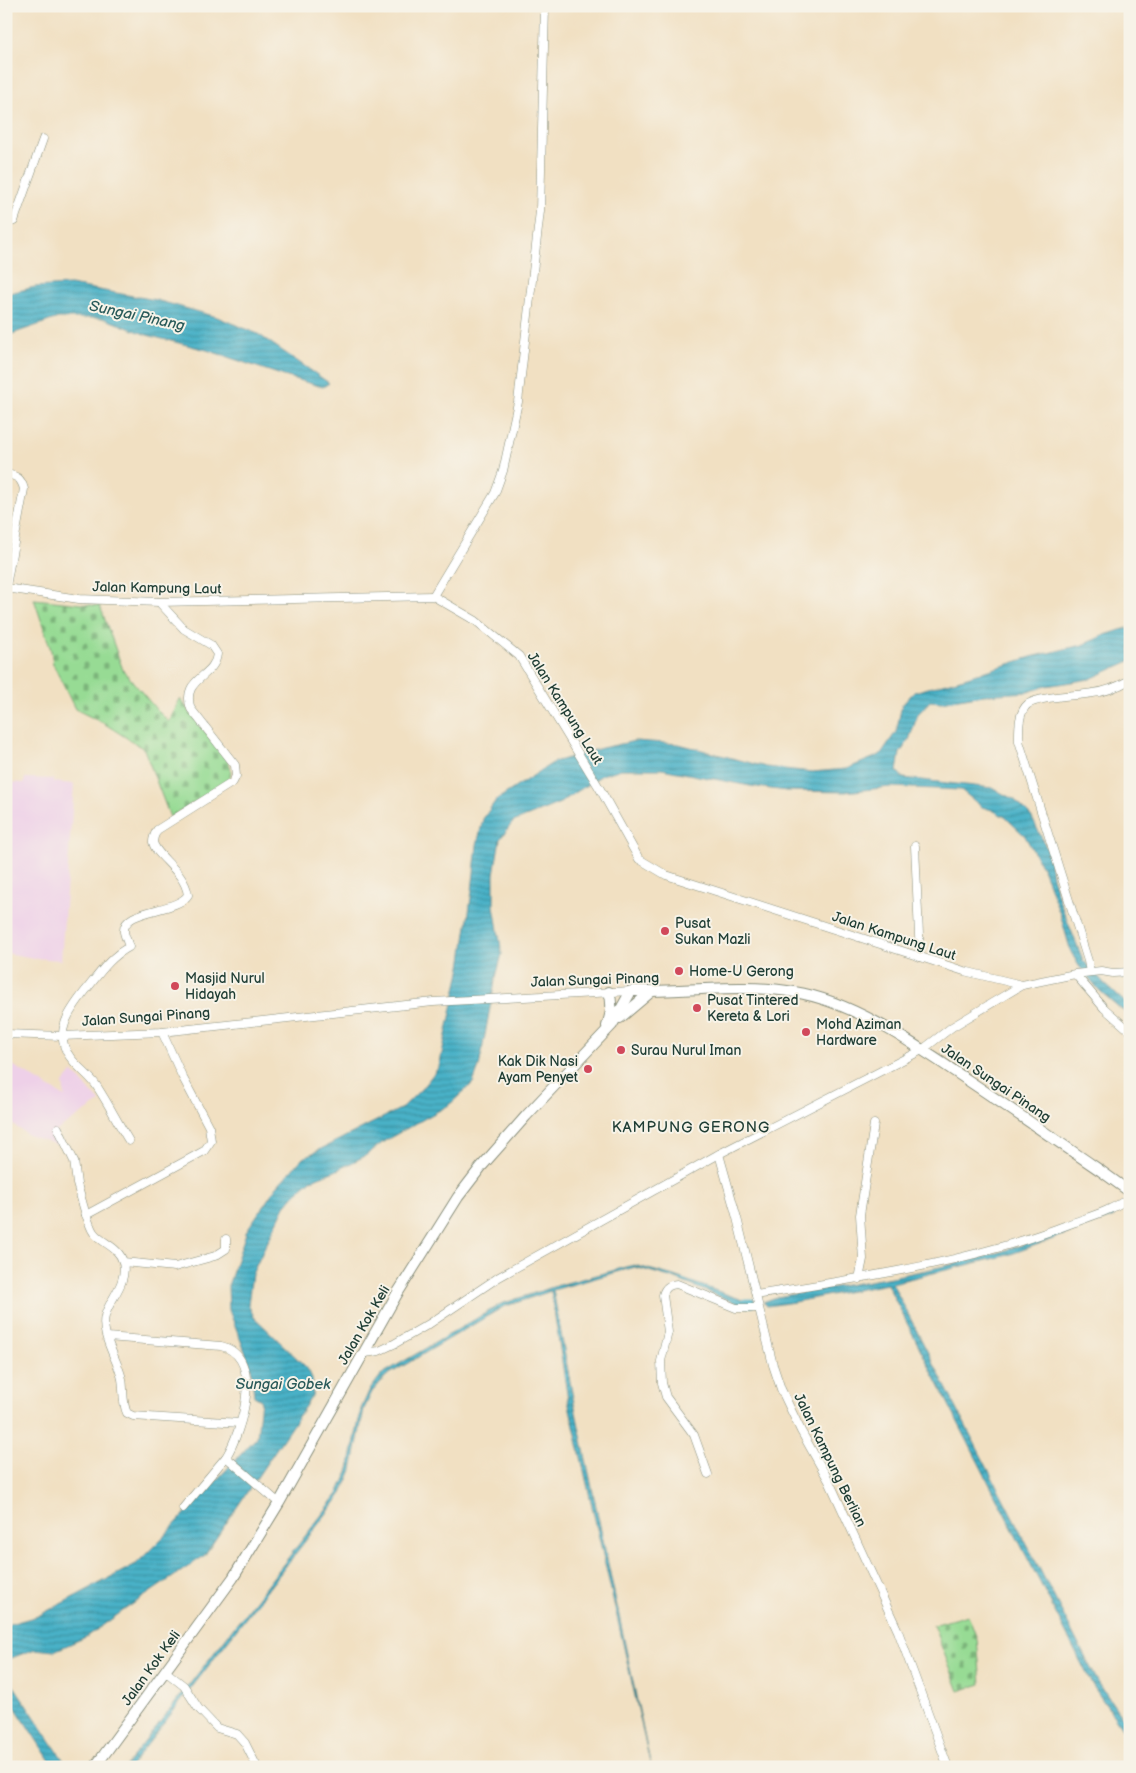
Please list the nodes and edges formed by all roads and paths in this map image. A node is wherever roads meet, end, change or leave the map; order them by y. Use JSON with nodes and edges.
{"nodes":[{"id":1,"x":545,"y":6,"type":"edge"},
{"id":2,"x":43,"y":139,"type":"dead end"},
{"id":3,"x":6,"y":224,"type":"edge"},
{"id":4,"x":6,"y":474,"type":"edge"},
{"id":5,"x":6,"y":587,"type":"edge"},
{"id":6,"x":433,"y":596,"type":"junction"},
{"id":7,"x":159,"y":602,"type":"junction"},
{"id":8,"x":1130,"y":680,"type":"edge"},
{"id":9,"x":915,"y":846,"type":"dead end"},
{"id":10,"x":920,"y":957,"type":"junction"},
{"id":11,"x":1089,"y":972,"type":"junction"},
{"id":12,"x":1130,"y":972,"type":"edge"},
{"id":13,"x":1077,"y":974,"type":"junction"},
{"id":14,"x":1022,"y":984,"type":"junction"},
{"id":15,"x":631,"y":991,"type":"junction"},
{"id":16,"x":652,"y":991,"type":"junction"},
{"id":17,"x":609,"y":992,"type":"junction"},
{"id":18,"x":608,"y":1028,"type":"junction"},
{"id":19,"x":1130,"y":1031,"type":"edge"},
{"id":20,"x":162,"y":1032,"type":"junction"},
{"id":21,"x":6,"y":1034,"type":"edge"},
{"id":22,"x":62,"y":1036,"type":"junction"},
{"id":23,"x":922,"y":1050,"type":"junction"},
{"id":24,"x":874,"y":1124,"type":"dead end"},
{"id":25,"x":58,"y":1128,"type":"dead end"},
{"id":26,"x":130,"y":1141,"type":"dead end"},
{"id":27,"x":718,"y":1154,"type":"junction"},
{"id":28,"x":1130,"y":1192,"type":"edge"},
{"id":29,"x":1130,"y":1197,"type":"edge"},
{"id":30,"x":86,"y":1215,"type":"junction"},
{"id":31,"x":226,"y":1239,"type":"dead end"},
{"id":32,"x":123,"y":1262,"type":"junction"},
{"id":33,"x":859,"y":1279,"type":"junction"},
{"id":34,"x":756,"y":1295,"type":"junction"},
{"id":35,"x":758,"y":1308,"type":"junction"},
{"id":36,"x":107,"y":1337,"type":"junction"},
{"id":37,"x":365,"y":1353,"type":"junction"},
{"id":38,"x":240,"y":1423,"type":"junction"},
{"id":39,"x":229,"y":1459,"type":"junction"},
{"id":40,"x":708,"y":1474,"type":"dead end"},
{"id":41,"x":279,"y":1503,"type":"junction"},
{"id":42,"x":183,"y":1508,"type":"dead end"},
{"id":43,"x":165,"y":1671,"type":"junction"},
{"id":44,"x":95,"y":1767,"type":"edge"},
{"id":45,"x":257,"y":1767,"type":"edge"},
{"id":46,"x":948,"y":1767,"type":"edge"}],
"edges":[{"from":1,"to":6,"type":"street"},
{"from":2,"to":3,"type":"street"},
{"from":4,"to":5,"type":"street"},
{"from":5,"to":7,"type":"street","name":"Jalan Kampung Laut"},
{"from":6,"to":7,"type":"street","name":"Jalan Kampung Laut"},
{"from":6,"to":10,"type":"street","name":"Jalan Kampung Laut"},
{"from":7,"to":22,"type":"street"},
{"from":8,"to":11,"type":"street"},
{"from":9,"to":10,"type":"street"},
{"from":10,"to":14,"type":"street","name":"Jalan Kampung Laut"},
{"from":11,"to":12,"type":"street"},
{"from":11,"to":13,"type":"street"},
{"from":13,"to":14,"type":"street"},
{"from":13,"to":19,"type":"street"},
{"from":14,"to":23,"type":"street"},
{"from":15,"to":16,"type":"street","name":"Jalan Sungai Pinang"},
{"from":15,"to":17,"type":"street","name":"Jalan Sungai Pinang"},
{"from":15,"to":18,"type":"street","name":"Jalan Kok Keli"},
{"from":16,"to":18,"type":"street"},
{"from":16,"to":23,"type":"street","name":"Jalan Sungai Pinang"},
{"from":17,"to":18,"type":"street"},
{"from":17,"to":20,"type":"street","name":"Jalan Sungai Pinang"},
{"from":18,"to":37,"type":"street","name":"Jalan Kok Keli"},
{"from":20,"to":22,"type":"street","name":"Jalan Sungai Pinang"},
{"from":20,"to":30,"type":"street"},
{"from":21,"to":22,"type":"street","name":"Jalan Sungai Pinang"},
{"from":22,"to":26,"type":"street"},
{"from":23,"to":27,"type":"street"},
{"from":23,"to":28,"type":"street","name":"Jalan Sungai Pinang"},
{"from":24,"to":33,"type":"street"},
{"from":25,"to":30,"type":"street"},
{"from":27,"to":34,"type":"street","name":"Jalan Kampung Berlian"},
{"from":27,"to":37,"type":"street"},
{"from":29,"to":33,"type":"street"},
{"from":30,"to":32,"type":"street"},
{"from":31,"to":32,"type":"street"},
{"from":32,"to":36,"type":"street"},
{"from":33,"to":34,"type":"street"},
{"from":34,"to":35,"type":"street","name":"Jalan Kampung Berlian"},
{"from":35,"to":40,"type":"street"},
{"from":35,"to":46,"type":"street","name":"Jalan Kampung Berlian"},
{"from":36,"to":38,"type":"street"},
{"from":36,"to":38,"type":"street"},
{"from":37,"to":41,"type":"street","name":"Jalan Kok Keli"},
{"from":38,"to":39,"type":"street"},
{"from":39,"to":41,"type":"street"},
{"from":39,"to":42,"type":"street"},
{"from":41,"to":43,"type":"street","name":"Jalan Kok Keli"},
{"from":43,"to":44,"type":"street","name":"Jalan Kok Keli"},
{"from":43,"to":45,"type":"street"}]}
